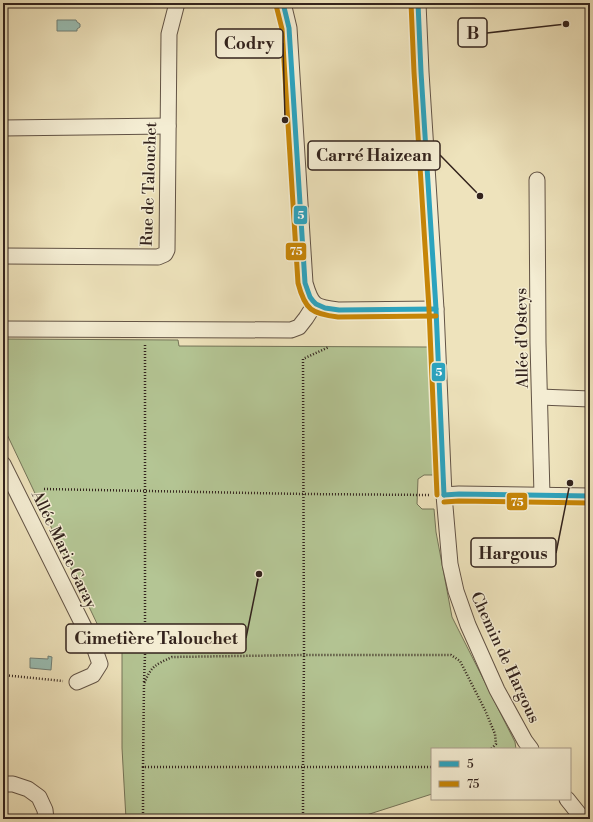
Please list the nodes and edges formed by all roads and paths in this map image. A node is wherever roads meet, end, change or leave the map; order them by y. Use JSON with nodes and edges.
{"nodes":[{"id":1,"x":177,"y":3,"type":"edge"},
{"id":2,"x":283,"y":3,"type":"edge"},
{"id":3,"x":418,"y":3,"type":"edge"},
{"id":4,"x":168,"y":126,"type":"junction"},
{"id":5,"x":3,"y":128,"type":"edge"},
{"id":6,"x":537,"y":180,"type":"dead end"},
{"id":7,"x":3,"y":256,"type":"edge"},
{"id":8,"x":315,"y":304,"type":"junction"},
{"id":9,"x":436,"y":309,"type":"junction"},
{"id":10,"x":3,"y":329,"type":"edge"},
{"id":11,"x":145,"y":344,"type":"dead end"},
{"id":12,"x":329,"y":346,"type":"dead end"},
{"id":13,"x":540,"y":397,"type":"junction"},
{"id":14,"x":590,"y":399,"type":"edge"},
{"id":15,"x":3,"y":464,"type":"edge"},
{"id":16,"x":44,"y":489,"type":"dead end"},
{"id":17,"x":145,"y":491,"type":"junction"},
{"id":18,"x":304,"y":494,"type":"junction"},
{"id":19,"x":444,"y":495,"type":"junction"},
{"id":20,"x":542,"y":495,"type":"junction"},
{"id":21,"x":590,"y":496,"type":"edge"},
{"id":22,"x":304,"y":655,"type":"junction"},
{"id":23,"x":3,"y":675,"type":"edge"},
{"id":24,"x":77,"y":682,"type":"joint"},
{"id":25,"x":144,"y":684,"type":"junction"},
{"id":26,"x":492,"y":748,"type":"edge"},
{"id":27,"x":530,"y":748,"type":"edge"},
{"id":28,"x":143,"y":767,"type":"junction"},
{"id":29,"x":303,"y":767,"type":"junction"},
{"id":30,"x":431,"y":767,"type":"edge"},
{"id":31,"x":3,"y":784,"type":"edge"},
{"id":32,"x":568,"y":800,"type":"edge"},
{"id":33,"x":46,"y":819,"type":"edge"},
{"id":34,"x":143,"y":819,"type":"edge"},
{"id":35,"x":303,"y":819,"type":"edge"},
{"id":36,"x":584,"y":819,"type":"edge"}],
"edges":[{"from":1,"to":4,"type":"street","name":"Rue de Talouchet"},
{"from":2,"to":8,"type":"street"},
{"from":3,"to":9,"type":"street","name":"Chemin de Hargous"},
{"from":4,"to":5,"type":"street"},
{"from":4,"to":7,"type":"street","name":"Rue de Talouchet"},
{"from":6,"to":13,"type":"street","name":"Allée d'Osteys"},
{"from":8,"to":9,"type":"street"},
{"from":8,"to":10,"type":"street"},
{"from":9,"to":19,"type":"street","name":"Chemin de Hargous"},
{"from":11,"to":17,"type":"path"},
{"from":12,"to":18,"type":"path"},
{"from":13,"to":14,"type":"street"},
{"from":13,"to":20,"type":"street","name":"Allée d'Osteys"},
{"from":15,"to":24,"type":"street","name":"Allée Marie Garay"},
{"from":16,"to":17,"type":"path"},
{"from":17,"to":18,"type":"path"},
{"from":17,"to":25,"type":"path"},
{"from":18,"to":19,"type":"path"},
{"from":18,"to":22,"type":"path"},
{"from":19,"to":20,"type":"street"},
{"from":19,"to":27,"type":"street","name":"Chemin de Hargous"},
{"from":20,"to":21,"type":"street"},
{"from":22,"to":25,"type":"path"},
{"from":22,"to":26,"type":"path"},
{"from":22,"to":29,"type":"path"},
{"from":23,"to":24,"type":"path"},
{"from":25,"to":28,"type":"path"},
{"from":28,"to":29,"type":"path"},
{"from":28,"to":34,"type":"path"},
{"from":29,"to":30,"type":"path"},
{"from":29,"to":35,"type":"path"},
{"from":31,"to":33,"type":"street"},
{"from":32,"to":36,"type":"street"}]}
